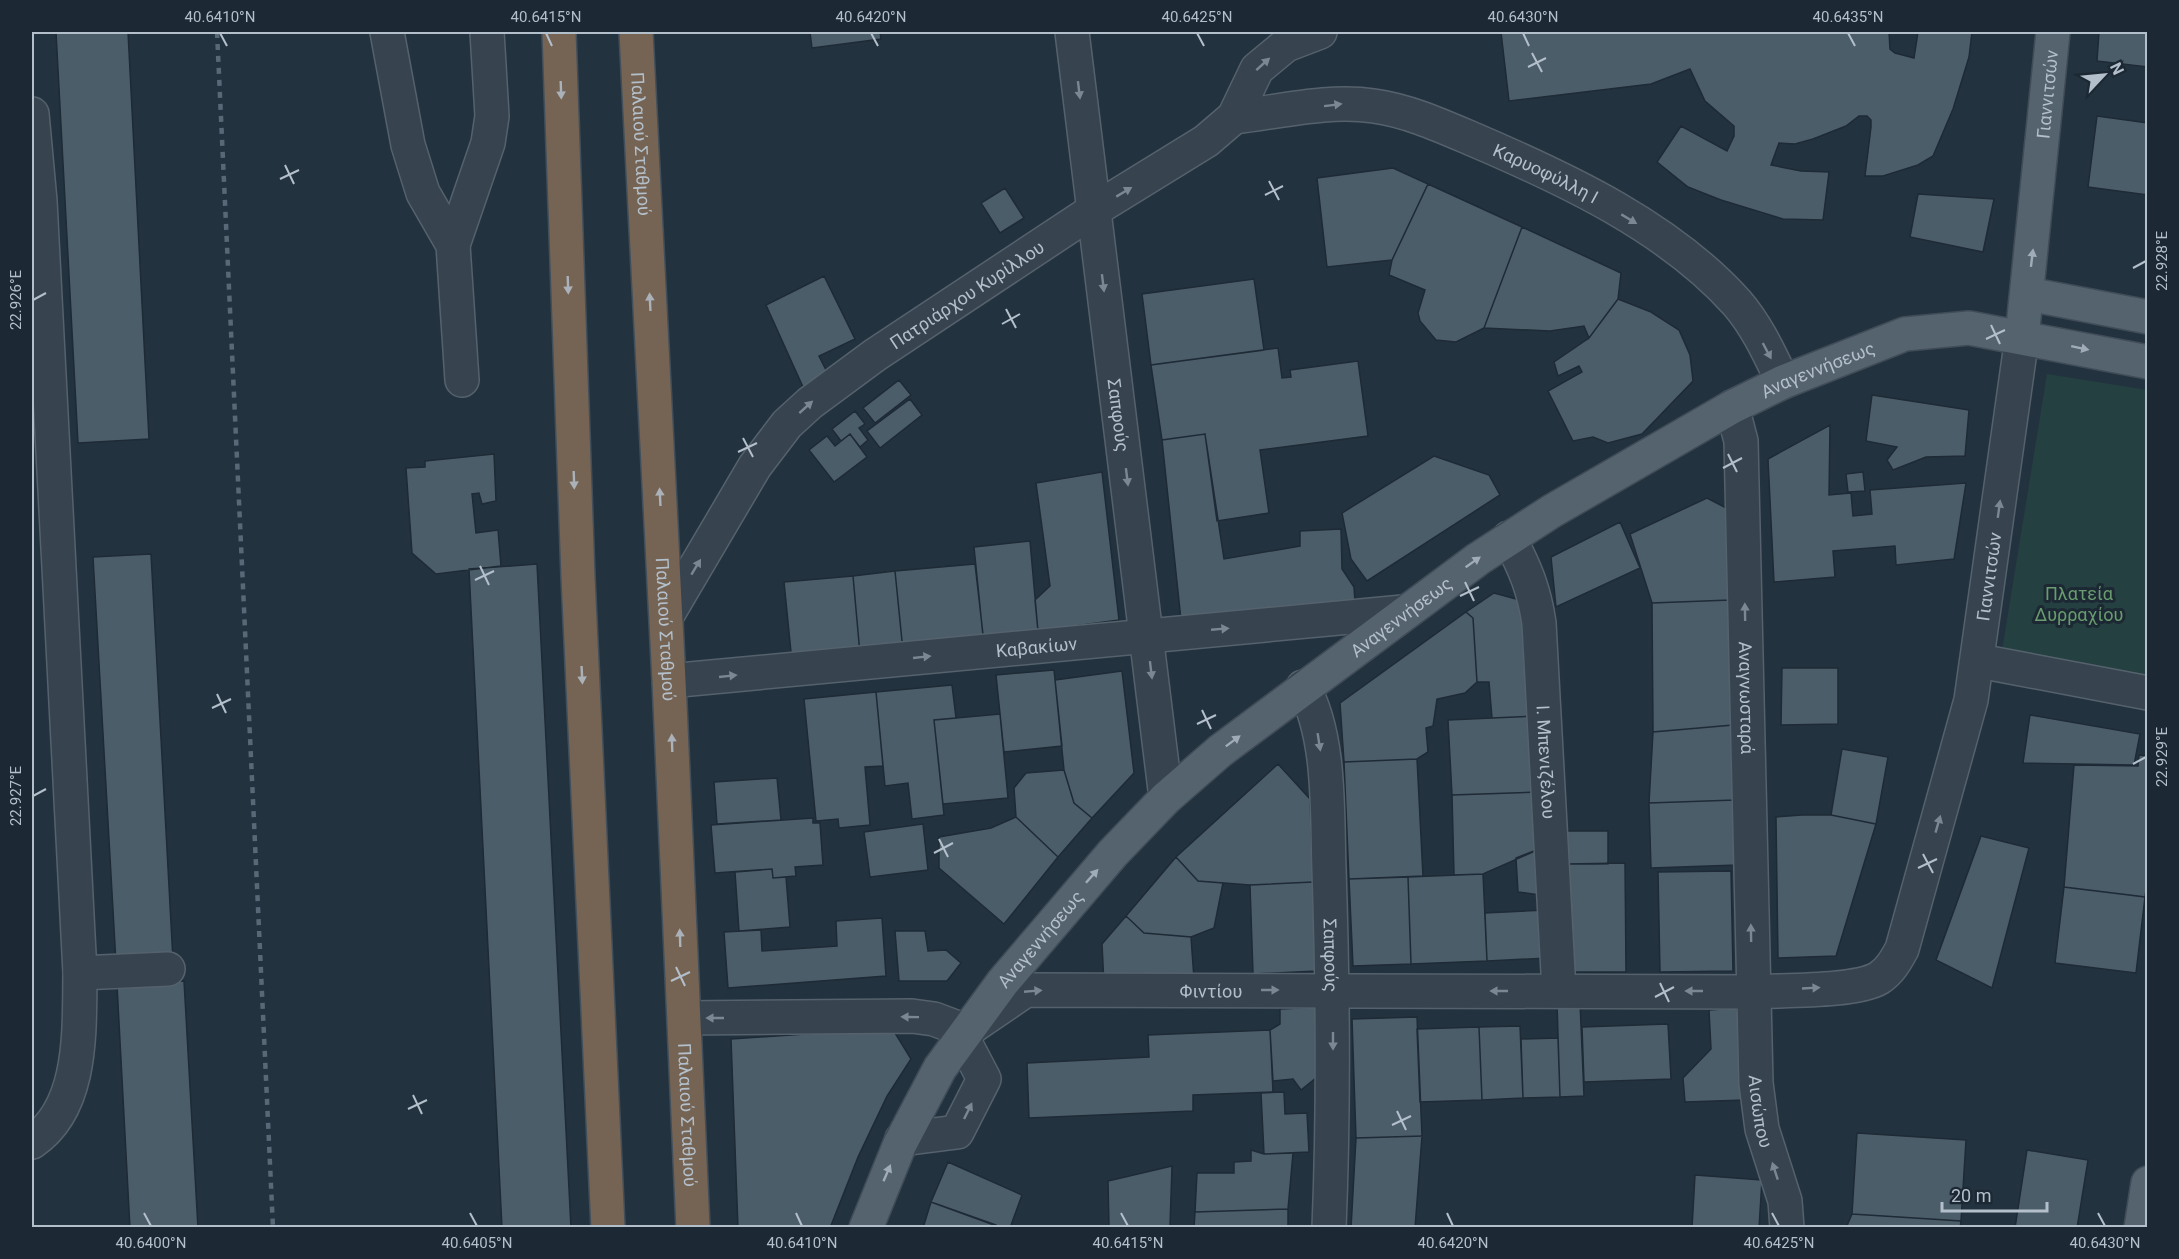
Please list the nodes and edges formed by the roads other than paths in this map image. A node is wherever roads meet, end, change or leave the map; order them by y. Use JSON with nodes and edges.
{"nodes":[{"id":1,"x":387,"y":32,"type":"edge"},
{"id":2,"x":487,"y":32,"type":"edge"},
{"id":3,"x":560,"y":32,"type":"edge"},
{"id":4,"x":636,"y":32,"type":"edge"},
{"id":5,"x":1072,"y":32,"type":"edge"},
{"id":6,"x":1320,"y":32,"type":"edge"},
{"id":7,"x":2054,"y":32,"type":"edge"},
{"id":8,"x":32,"y":114,"type":"edge"},
{"id":9,"x":1234,"y":117,"type":"junction"},
{"id":10,"x":36,"y":202,"type":"edge"},
{"id":11,"x":1094,"y":210,"type":"junction"},
{"id":12,"x":453,"y":245,"type":"junction"},
{"id":13,"x":2028,"y":294,"type":"junction"},
{"id":14,"x":2148,"y":317,"type":"edge"},
{"id":15,"x":2022,"y":337,"type":"junction"},
{"id":16,"x":2148,"y":362,"type":"edge"},
{"id":17,"x":462,"y":380,"type":"dead end"},
{"id":18,"x":1783,"y":382,"type":"junction"},
{"id":19,"x":1732,"y":407,"type":"junction"},
{"id":20,"x":1509,"y":538,"type":"junction"},
{"id":21,"x":1403,"y":612,"type":"junction"},
{"id":22,"x":666,"y":617,"type":"junction"},
{"id":23,"x":1146,"y":635,"type":"junction"},
{"id":24,"x":1979,"y":661,"type":"junction"},
{"id":25,"x":669,"y":681,"type":"junction"},
{"id":26,"x":1303,"y":687,"type":"junction"},
{"id":27,"x":2148,"y":693,"type":"edge"},
{"id":28,"x":1166,"y":798,"type":"junction"},
{"id":29,"x":168,"y":969,"type":"dead end"},
{"id":30,"x":80,"y":973,"type":"junction"},
{"id":31,"x":1333,"y":991,"type":"junction"},
{"id":32,"x":1559,"y":991,"type":"junction"},
{"id":33,"x":1752,"y":992,"type":"junction"},
{"id":34,"x":684,"y":1018,"type":"junction"},
{"id":35,"x":964,"y":1034,"type":"junction"},
{"id":36,"x":902,"y":1140,"type":"junction"},
{"id":37,"x":32,"y":1142,"type":"edge"},
{"id":38,"x":2148,"y":1183,"type":"edge"},
{"id":39,"x":608,"y":1227,"type":"edge"},
{"id":40,"x":693,"y":1227,"type":"edge"},
{"id":41,"x":866,"y":1227,"type":"edge"},
{"id":42,"x":1329,"y":1227,"type":"edge"},
{"id":43,"x":1787,"y":1227,"type":"edge"},
{"id":44,"x":2141,"y":1227,"type":"edge"}],
"edges":[{"from":1,"to":12,"type":"street"},
{"from":2,"to":12,"type":"street"},
{"from":3,"to":39,"type":"highway","one_way":true},
{"from":22,"to":4,"type":"highway","name":"Παλαιού Σταθμού","one_way":true},
{"from":5,"to":11,"type":"street","name":"Σαπφούς","one_way":true},
{"from":9,"to":6,"type":"street","name":"Πατριάρχου Κυρίλλου","one_way":true},
{"from":13,"to":7,"type":"main road","name":"Γιαννιτσών","one_way":true},
{"from":8,"to":10,"type":"street"},
{"from":11,"to":9,"type":"street","name":"Πατριάρχου Κυρίλλου","one_way":true},
{"from":9,"to":18,"type":"street","name":"Καρυοφύλλη Ι","one_way":true},
{"from":10,"to":30,"type":"street"},
{"from":22,"to":11,"type":"street","name":"Πατριάρχου Κυρίλλου","one_way":true},
{"from":11,"to":23,"type":"street","name":"Σαπφούς","one_way":true},
{"from":12,"to":17,"type":"street"},
{"from":13,"to":14,"type":"main road"},
{"from":13,"to":15,"type":"main road","name":"Γιαννιτσών"},
{"from":15,"to":16,"type":"main road","name":"Αναγεννήσεως","one_way":true},
{"from":15,"to":18,"type":"main road","name":"Αναγεννήσεως"},
{"from":24,"to":15,"type":"street","name":"Γιαννιτσών","one_way":true},
{"from":18,"to":19,"type":"main road","name":"Αναγεννήσεως"},
{"from":19,"to":20,"type":"main road","name":"Αναγεννήσεως"},
{"from":33,"to":19,"type":"street","name":"Αναγνωσταρά","one_way":true},
{"from":21,"to":20,"type":"main road","name":"Αναγεννήσεως","one_way":true},
{"from":20,"to":32,"type":"street","name":"Ι. Μπενιζέλου"},
{"from":23,"to":21,"type":"street","name":"Καβακίων","one_way":true},
{"from":21,"to":26,"type":"main road","name":"Αναγεννήσεως"},
{"from":22,"to":25,"type":"highway","name":"Παλαιού Σταθμού"},
{"from":25,"to":23,"type":"street","name":"Καβακίων","one_way":true},
{"from":23,"to":28,"type":"street","name":"Σαπφούς","one_way":true},
{"from":24,"to":27,"type":"street"},
{"from":33,"to":24,"type":"street","name":"Γιαννιτσών","one_way":true},
{"from":34,"to":25,"type":"highway","name":"Παλαιού Σταθμού","one_way":true},
{"from":28,"to":26,"type":"main road","name":"Αναγεννήσεως","one_way":true},
{"from":26,"to":31,"type":"street","name":"Σαπφούς","one_way":true},
{"from":35,"to":28,"type":"main road","name":"Αναγεννήσεως","one_way":true},
{"from":29,"to":30,"type":"street"},
{"from":30,"to":37,"type":"street"},
{"from":32,"to":31,"type":"street","name":"Φιντίου","one_way":true},
{"from":35,"to":31,"type":"street","name":"Φιντίου","one_way":true},
{"from":31,"to":42,"type":"street","name":"Σαπφούς","one_way":true},
{"from":33,"to":32,"type":"street","name":"Φιντίου","one_way":true},
{"from":43,"to":33,"type":"street","name":"Αισώπου","one_way":true},
{"from":35,"to":34,"type":"street","one_way":true},
{"from":34,"to":40,"type":"highway","name":"Παλαιού Σταθμού"},
{"from":35,"to":36,"type":"main road","name":"Αναγεννήσεως"},
{"from":36,"to":35,"type":"street","one_way":true},
{"from":41,"to":36,"type":"main road","name":"Αναγεννήσεως","one_way":true},
{"from":38,"to":44,"type":"main road"}]}
